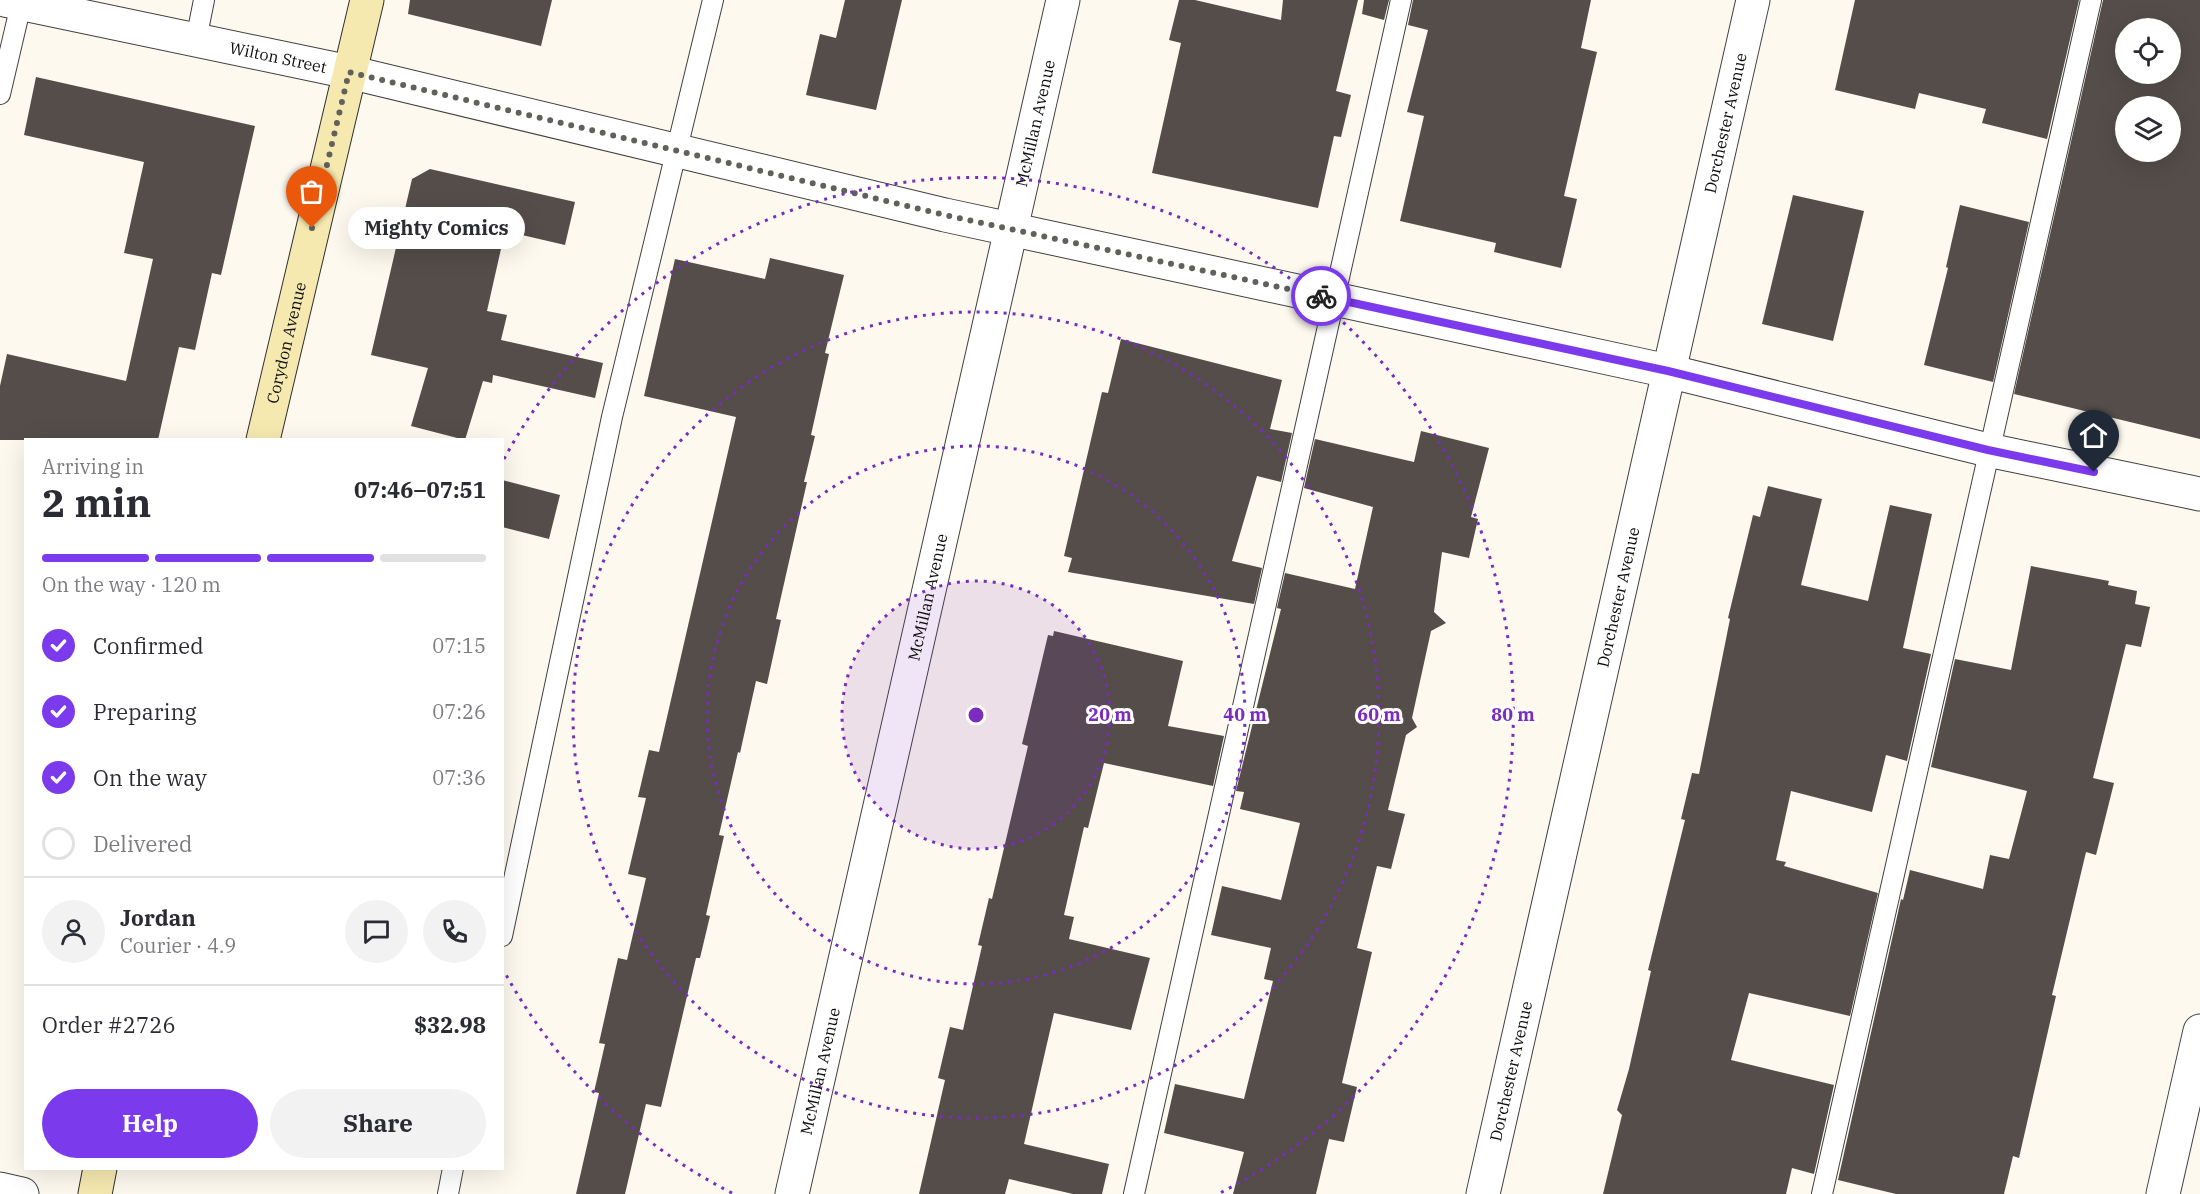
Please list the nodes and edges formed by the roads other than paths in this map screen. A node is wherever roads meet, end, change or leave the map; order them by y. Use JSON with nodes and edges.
{"nodes":[{"id":1,"x":204,"y":0,"type":"edge"},
{"id":2,"x":367,"y":0,"type":"edge"},
{"id":3,"x":713,"y":0,"type":"edge"},
{"id":4,"x":1064,"y":0,"type":"edge"},
{"id":5,"x":1401,"y":0,"type":"edge"},
{"id":6,"x":1753,"y":0,"type":"edge"},
{"id":7,"x":2091,"y":0,"type":"edge"},
{"id":8,"x":16,"y":1,"type":"edge"},
{"id":9,"x":196,"y":40,"type":"junction"},
{"id":10,"x":349,"y":72,"type":"junction"},
{"id":11,"x":0,"y":94,"type":"edge"},
{"id":12,"x":676,"y":152,"type":"junction"},
{"id":13,"x":1012,"y":228,"type":"junction"},
{"id":14,"x":1335,"y":299,"type":"junction"},
{"id":15,"x":1668,"y":371,"type":"junction"},
{"id":16,"x":263,"y":438,"type":"edge"},
{"id":17,"x":1988,"y":450,"type":"junction"},
{"id":18,"x":2200,"y":494,"type":"edge"},
{"id":19,"x":504,"y":927,"type":"edge"},
{"id":20,"x":2200,"y":1030,"type":"edge"},
{"id":21,"x":100,"y":1170,"type":"edge"},
{"id":22,"x":453,"y":1170,"type":"edge"},
{"id":23,"x":0,"y":1189,"type":"edge"},
{"id":24,"x":21,"y":1194,"type":"edge"},
{"id":25,"x":94,"y":1194,"type":"edge"},
{"id":26,"x":448,"y":1194,"type":"edge"},
{"id":27,"x":792,"y":1194,"type":"edge"},
{"id":28,"x":1134,"y":1194,"type":"edge"},
{"id":29,"x":1483,"y":1194,"type":"edge"},
{"id":30,"x":1822,"y":1194,"type":"edge"},
{"id":31,"x":2163,"y":1194,"type":"edge"}],
"edges":[{"from":1,"to":9,"type":"lane"},
{"from":2,"to":10,"type":"main road","name":"Corydon Avenue"},
{"from":3,"to":12,"type":"lane"},
{"from":4,"to":13,"type":"street","name":"McMillan Avenue"},
{"from":5,"to":14,"type":"lane"},
{"from":6,"to":15,"type":"street","name":"Dorchester Avenue"},
{"from":7,"to":17,"type":"lane"},
{"from":8,"to":9,"type":"street","name":"Wilton Street"},
{"from":8,"to":11,"type":"lane"},
{"from":9,"to":10,"type":"street","name":"Wilton Street"},
{"from":10,"to":12,"type":"street","name":"Wilton Street"},
{"from":10,"to":16,"type":"main road","name":"Corydon Avenue"},
{"from":12,"to":13,"type":"street","name":"Wilton Street"},
{"from":12,"to":19,"type":"lane"},
{"from":13,"to":14,"type":"street","name":"Wilton Street"},
{"from":13,"to":27,"type":"street","name":"McMillan Avenue"},
{"from":14,"to":15,"type":"street","name":"Wilton Street"},
{"from":14,"to":28,"type":"lane"},
{"from":15,"to":17,"type":"street","name":"Wilton Street"},
{"from":15,"to":29,"type":"street","name":"Dorchester Avenue"},
{"from":17,"to":18,"type":"street","name":"Wilton Street"},
{"from":17,"to":30,"type":"lane"},
{"from":20,"to":31,"type":"street"},
{"from":21,"to":25,"type":"main road"},
{"from":22,"to":26,"type":"lane"},
{"from":23,"to":24,"type":"street"}]}
